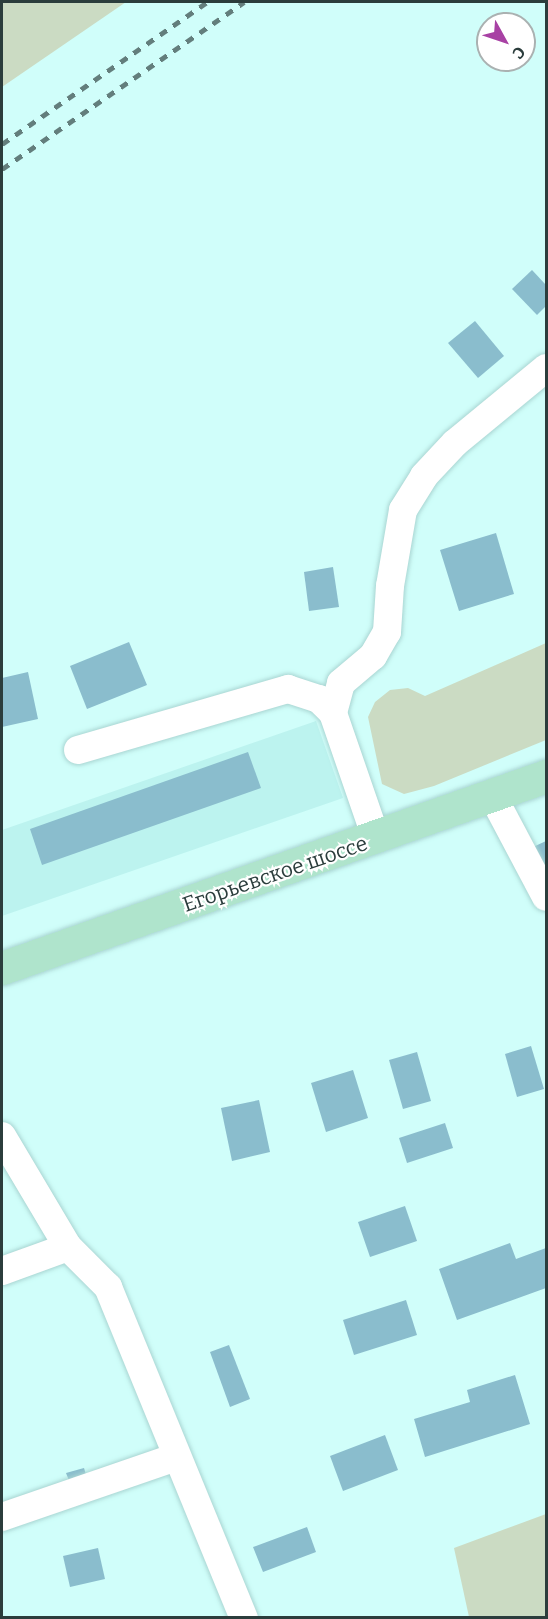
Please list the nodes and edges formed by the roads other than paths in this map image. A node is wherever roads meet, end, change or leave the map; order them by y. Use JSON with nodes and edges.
{"nodes":[{"id":1,"x":546,"y":368,"type":"edge"},
{"id":2,"x":333,"y":713,"type":"junction"},
{"id":3,"x":78,"y":750,"type":"dead end"},
{"id":4,"x":546,"y":776,"type":"edge"},
{"id":5,"x":492,"y":795,"type":"junction"},
{"id":6,"x":376,"y":838,"type":"junction"},
{"id":7,"x":546,"y":897,"type":"edge"},
{"id":8,"x":2,"y":968,"type":"edge"},
{"id":9,"x":2,"y":1136,"type":"edge"},
{"id":10,"x":68,"y":1247,"type":"junction"},
{"id":11,"x":2,"y":1271,"type":"edge"},
{"id":12,"x":176,"y":1457,"type":"junction"},
{"id":13,"x":2,"y":1517,"type":"edge"},
{"id":14,"x":244,"y":1617,"type":"edge"}],
"edges":[{"from":1,"to":2,"type":"street"},
{"from":2,"to":3,"type":"street"},
{"from":2,"to":6,"type":"street"},
{"from":4,"to":5,"type":"main road","name":"Егорьевское шоссе"},
{"from":5,"to":6,"type":"main road","name":"Егорьевское шоссе"},
{"from":5,"to":7,"type":"street"},
{"from":6,"to":8,"type":"main road","name":"Егорьевское шоссе"},
{"from":9,"to":10,"type":"street"},
{"from":10,"to":11,"type":"street"},
{"from":10,"to":12,"type":"street"},
{"from":12,"to":13,"type":"street"},
{"from":12,"to":14,"type":"street"}]}
